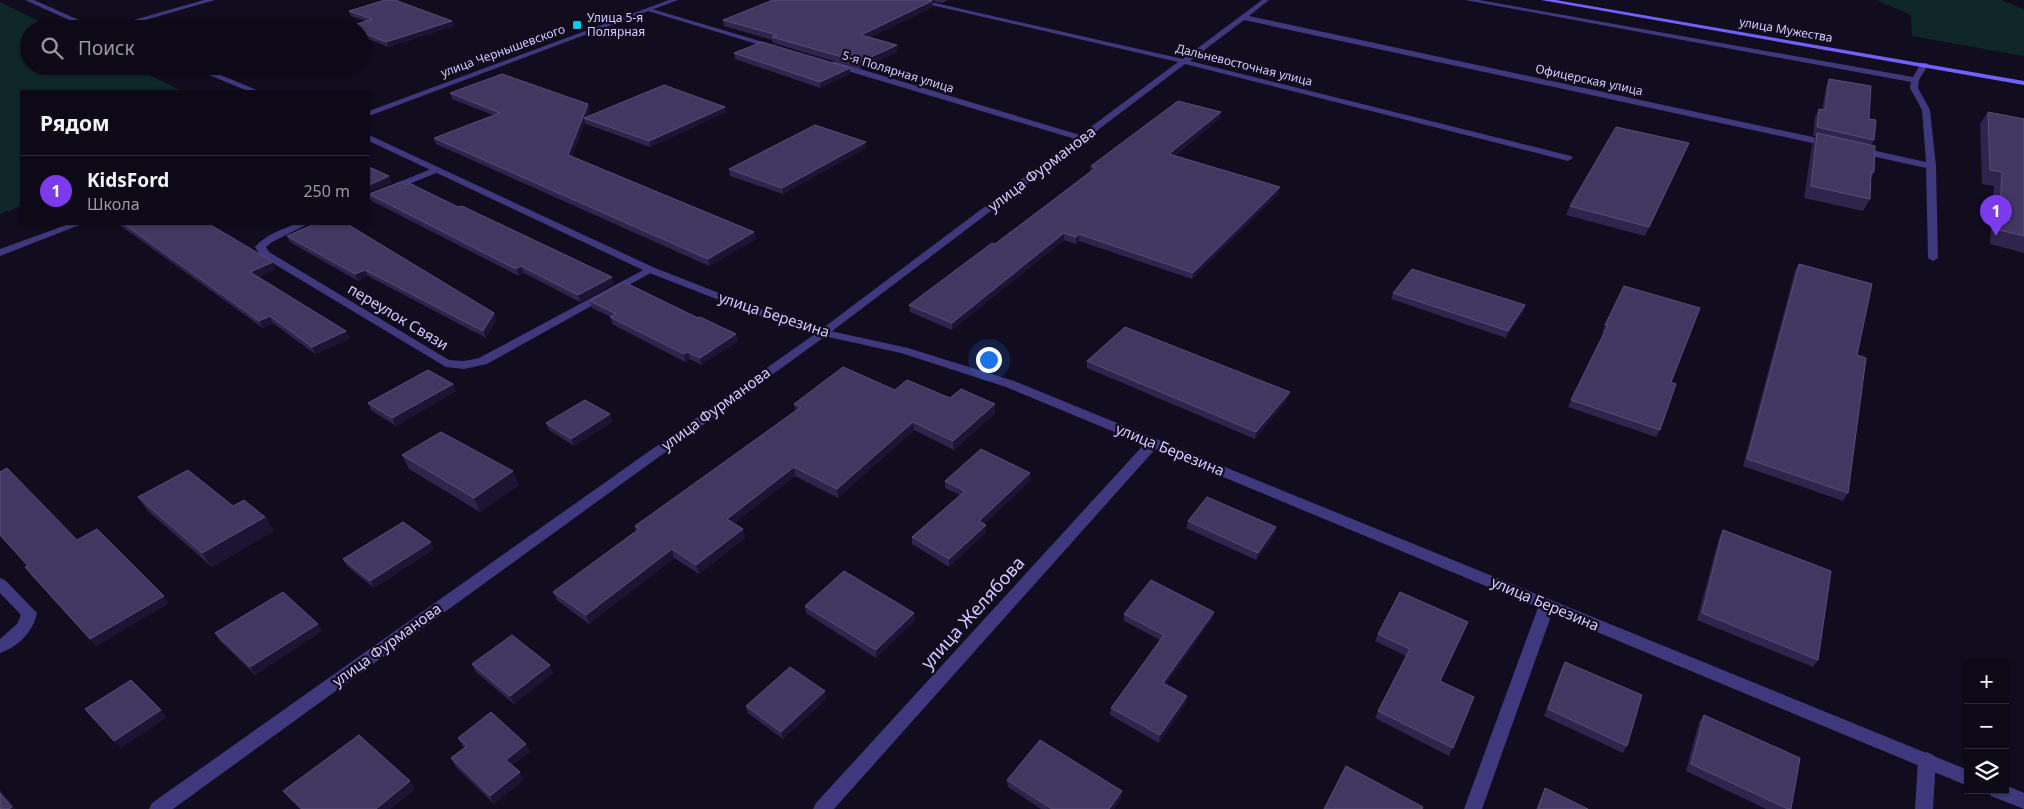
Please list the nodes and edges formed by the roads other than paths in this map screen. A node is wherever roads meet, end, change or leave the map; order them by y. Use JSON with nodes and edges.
{"nodes":[{"id":1,"x":28,"y":0,"type":"edge"},
{"id":2,"x":212,"y":0,"type":"edge"},
{"id":3,"x":675,"y":0,"type":"edge"},
{"id":4,"x":913,"y":0,"type":"edge"},
{"id":5,"x":1266,"y":0,"type":"edge"},
{"id":6,"x":1468,"y":0,"type":"edge"},
{"id":7,"x":1544,"y":0,"type":"edge"},
{"id":8,"x":650,"y":10,"type":"junction"},
{"id":9,"x":1242,"y":17,"type":"junction"},
{"id":10,"x":75,"y":20,"type":"edge"},
{"id":11,"x":138,"y":20,"type":"edge"},
{"id":12,"x":782,"y":49,"type":"edge"},
{"id":13,"x":1182,"y":61,"type":"junction"},
{"id":14,"x":829,"y":63,"type":"edge"},
{"id":15,"x":1924,"y":66,"type":"junction"},
{"id":16,"x":214,"y":75,"type":"edge"},
{"id":17,"x":1915,"y":80,"type":"junction"},
{"id":18,"x":2024,"y":83,"type":"edge"},
{"id":19,"x":252,"y":90,"type":"edge"},
{"id":20,"x":370,"y":114,"type":"edge"},
{"id":21,"x":370,"y":138,"type":"edge"},
{"id":22,"x":1083,"y":139,"type":"junction"},
{"id":23,"x":1844,"y":147,"type":"edge"},
{"id":24,"x":1854,"y":149,"type":"edge"},
{"id":25,"x":1568,"y":158,"type":"dead end"},
{"id":26,"x":1931,"y":166,"type":"junction"},
{"id":27,"x":436,"y":170,"type":"junction"},
{"id":28,"x":370,"y":197,"type":"edge"},
{"id":29,"x":74,"y":225,"type":"edge"},
{"id":30,"x":301,"y":225,"type":"edge"},
{"id":31,"x":0,"y":253,"type":"edge"},
{"id":32,"x":1933,"y":258,"type":"dead end"},
{"id":33,"x":650,"y":270,"type":"junction"},
{"id":34,"x":823,"y":333,"type":"junction"},
{"id":35,"x":1153,"y":443,"type":"junction"},
{"id":36,"x":0,"y":584,"type":"edge"},
{"id":37,"x":1548,"y":605,"type":"junction"},
{"id":38,"x":0,"y":647,"type":"edge"},
{"id":39,"x":1926,"y":760,"type":"junction"},
{"id":40,"x":1964,"y":776,"type":"edge"},
{"id":41,"x":2006,"y":794,"type":"edge"},
{"id":42,"x":2024,"y":802,"type":"edge"},
{"id":43,"x":158,"y":809,"type":"edge"},
{"id":44,"x":822,"y":809,"type":"edge"},
{"id":45,"x":1474,"y":809,"type":"edge"},
{"id":46,"x":1924,"y":809,"type":"edge"}],
"edges":[{"from":1,"to":10,"type":"street"},
{"from":2,"to":11,"type":"street"},
{"from":3,"to":8,"type":"street","name":"улица Чернышевского"},
{"from":4,"to":13,"type":"street","name":"Дальневосточная улица"},
{"from":5,"to":9,"type":"street","name":"улица Фурманова"},
{"from":6,"to":17,"type":"street"},
{"from":7,"to":15,"type":"main road","name":"улица Мужества"},
{"from":8,"to":12,"type":"street"},
{"from":8,"to":20,"type":"street","name":"улица Чернышевского"},
{"from":9,"to":13,"type":"street","name":"улица Фурманова"},
{"from":9,"to":23,"type":"street","name":"Офицерская улица"},
{"from":13,"to":22,"type":"street","name":"улица Фурманова"},
{"from":13,"to":25,"type":"street","name":"Дальневосточная улица"},
{"from":14,"to":22,"type":"street","name":"5-я Полярная улица"},
{"from":15,"to":17,"type":"street"},
{"from":15,"to":18,"type":"main road","name":"улица Мужества"},
{"from":16,"to":19,"type":"street"},
{"from":17,"to":26,"type":"street"},
{"from":21,"to":27,"type":"street","name":"улица Березина"},
{"from":22,"to":34,"type":"street","name":"улица Фурманова"},
{"from":24,"to":26,"type":"street"},
{"from":26,"to":32,"type":"street"},
{"from":27,"to":28,"type":"street"},
{"from":27,"to":33,"type":"street","name":"улица Березина"},
{"from":29,"to":31,"type":"street"},
{"from":30,"to":33,"type":"street","name":"переулок Связи"},
{"from":33,"to":34,"type":"street","name":"улица Березина"},
{"from":34,"to":35,"type":"street","name":"улица Березина"},
{"from":34,"to":43,"type":"street","name":"улица Фурманова"},
{"from":35,"to":37,"type":"street","name":"улица Березина"},
{"from":35,"to":44,"type":"street","name":"улица Желябова"},
{"from":36,"to":38,"type":"street"},
{"from":37,"to":39,"type":"street","name":"улица Березина"},
{"from":37,"to":45,"type":"street"},
{"from":39,"to":40,"type":"street","name":"улица Березина"},
{"from":39,"to":46,"type":"street"},
{"from":41,"to":42,"type":"street"}]}
